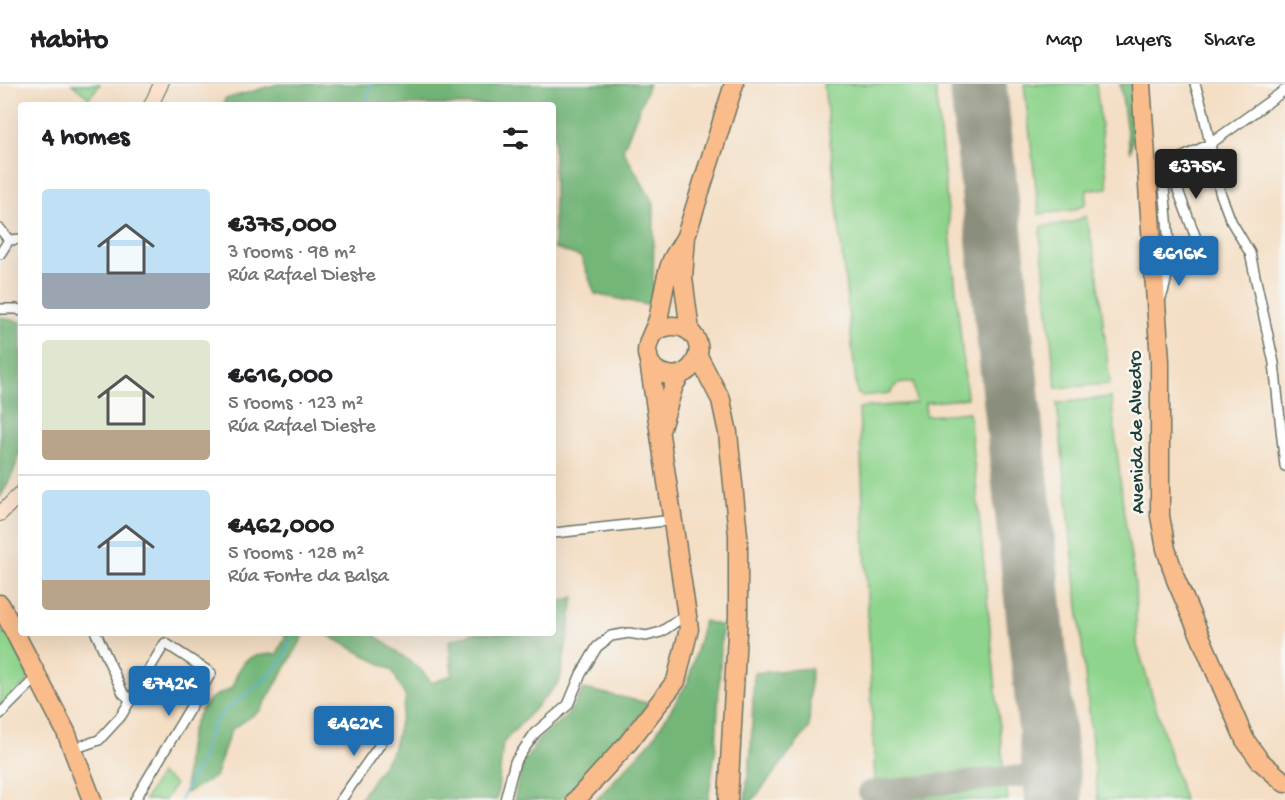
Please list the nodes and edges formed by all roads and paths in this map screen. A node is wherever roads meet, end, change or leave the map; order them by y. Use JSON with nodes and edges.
{"nodes":[{"id":1,"x":161,"y":84,"type":"edge"},
{"id":2,"x":734,"y":84,"type":"edge"},
{"id":3,"x":1141,"y":84,"type":"edge"},
{"id":4,"x":1195,"y":84,"type":"edge"},
{"id":5,"x":1285,"y":90,"type":"edge"},
{"id":6,"x":152,"y":102,"type":"edge"},
{"id":7,"x":1210,"y":144,"type":"junction"},
{"id":8,"x":1163,"y":177,"type":"junction"},
{"id":9,"x":0,"y":229,"type":"edge"},
{"id":10,"x":686,"y":236,"type":"junction"},
{"id":11,"x":18,"y":238,"type":"edge"},
{"id":12,"x":9,"y":240,"type":"junction"},
{"id":13,"x":1199,"y":246,"type":"dead end"},
{"id":14,"x":0,"y":254,"type":"edge"},
{"id":15,"x":1161,"y":259,"type":"junction"},
{"id":16,"x":0,"y":309,"type":"edge"},
{"id":17,"x":18,"y":310,"type":"edge"},
{"id":18,"x":690,"y":331,"type":"junction"},
{"id":19,"x":653,"y":334,"type":"junction"},
{"id":20,"x":648,"y":355,"type":"junction"},
{"id":21,"x":690,"y":366,"type":"junction"},
{"id":22,"x":660,"y":432,"type":"junction"},
{"id":23,"x":1285,"y":466,"type":"edge"},
{"id":24,"x":18,"y":497,"type":"edge"},
{"id":25,"x":0,"y":514,"type":"edge"},
{"id":26,"x":674,"y":520,"type":"junction"},
{"id":27,"x":556,"y":533,"type":"edge"},
{"id":28,"x":0,"y":603,"type":"edge"},
{"id":29,"x":687,"y":614,"type":"junction"},
{"id":30,"x":4,"y":622,"type":"edge"},
{"id":31,"x":97,"y":636,"type":"edge"},
{"id":32,"x":38,"y":680,"type":"junction"},
{"id":33,"x":130,"y":700,"type":"junction"},
{"id":34,"x":0,"y":714,"type":"edge"},
{"id":35,"x":343,"y":735,"type":"dead end"},
{"id":36,"x":73,"y":749,"type":"junction"},
{"id":37,"x":1285,"y":783,"type":"edge"},
{"id":38,"x":92,"y":800,"type":"edge"},
{"id":39,"x":135,"y":800,"type":"edge"},
{"id":40,"x":341,"y":800,"type":"edge"},
{"id":41,"x":505,"y":800,"type":"edge"},
{"id":42,"x":576,"y":800,"type":"edge"},
{"id":43,"x":728,"y":800,"type":"edge"}],
"edges":[{"from":1,"to":6,"type":"street"},
{"from":2,"to":10,"type":"highway"},
{"from":3,"to":15,"type":"highway","name":"Avenida de Alvedro"},
{"from":4,"to":7,"type":"street"},
{"from":5,"to":7,"type":"street"},
{"from":7,"to":8,"type":"street"},
{"from":7,"to":23,"type":"street"},
{"from":8,"to":13,"type":"street"},
{"from":8,"to":15,"type":"street"},
{"from":9,"to":12,"type":"street"},
{"from":10,"to":18,"type":"highway"},
{"from":10,"to":19,"type":"highway"},
{"from":11,"to":12,"type":"street"},
{"from":12,"to":14,"type":"street"},
{"from":15,"to":37,"type":"highway","name":"Avenida de Alvedro"},
{"from":16,"to":17,"type":"street"},
{"from":18,"to":19,"type":"highway"},
{"from":18,"to":21,"type":"highway"},
{"from":19,"to":20,"type":"highway"},
{"from":20,"to":21,"type":"highway"},
{"from":20,"to":22,"type":"highway"},
{"from":21,"to":22,"type":"highway"},
{"from":21,"to":43,"type":"highway"},
{"from":22,"to":26,"type":"highway"},
{"from":24,"to":25,"type":"street"},
{"from":26,"to":27,"type":"street"},
{"from":26,"to":29,"type":"highway"},
{"from":28,"to":30,"type":"highway"},
{"from":29,"to":41,"type":"street"},
{"from":29,"to":42,"type":"highway"},
{"from":30,"to":32,"type":"highway"},
{"from":31,"to":33,"type":"street"},
{"from":32,"to":34,"type":"street"},
{"from":32,"to":36,"type":"highway"},
{"from":33,"to":36,"type":"street"},
{"from":33,"to":39,"type":"street"},
{"from":35,"to":40,"type":"street"},
{"from":36,"to":38,"type":"highway"}]}
